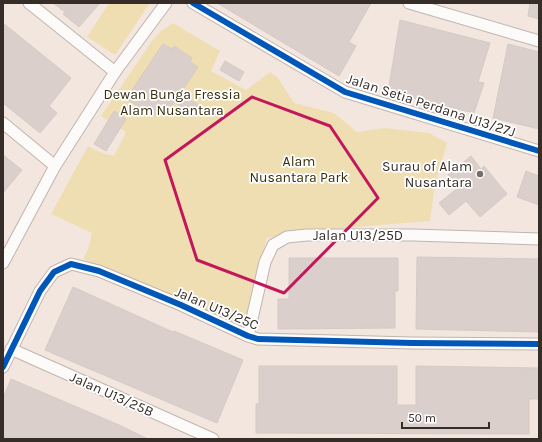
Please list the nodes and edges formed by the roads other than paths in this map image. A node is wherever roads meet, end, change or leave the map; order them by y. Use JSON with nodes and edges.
{"nodes":[{"id":1,"x":29,"y":3,"type":"edge"},
{"id":2,"x":166,"y":3,"type":"edge"},
{"id":3,"x":194,"y":3,"type":"edge"},
{"id":4,"x":409,"y":3,"type":"edge"},
{"id":5,"x":539,"y":41,"type":"edge"},
{"id":6,"x":116,"y":72,"type":"junction"},
{"id":7,"x":3,"y":123,"type":"edge"},
{"id":8,"x":539,"y":151,"type":"edge"},
{"id":9,"x":55,"y":166,"type":"junction"},
{"id":10,"x":539,"y":240,"type":"edge"},
{"id":11,"x":4,"y":258,"type":"edge"},
{"id":12,"x":248,"y":336,"type":"junction"},
{"id":13,"x":539,"y":344,"type":"edge"},
{"id":14,"x":11,"y":349,"type":"junction"},
{"id":15,"x":3,"y":367,"type":"edge"},
{"id":16,"x":213,"y":439,"type":"edge"}],
"edges":[{"from":1,"to":6,"type":"street"},
{"from":2,"to":6,"type":"street"},
{"from":3,"to":8,"type":"street","name":"Jalan Setia Perdana U13/27J"},
{"from":4,"to":5,"type":"street"},
{"from":6,"to":9,"type":"street"},
{"from":7,"to":9,"type":"street"},
{"from":9,"to":11,"type":"street"},
{"from":10,"to":12,"type":"street","name":"Jalan U13/25D"},
{"from":12,"to":13,"type":"street","name":"Jalan U13/25C"},
{"from":12,"to":14,"type":"street","name":"Jalan U13/25C"},
{"from":14,"to":15,"type":"street","name":"Jalan U13/25C"},
{"from":14,"to":16,"type":"street","name":"Jalan U13/25B"}]}
